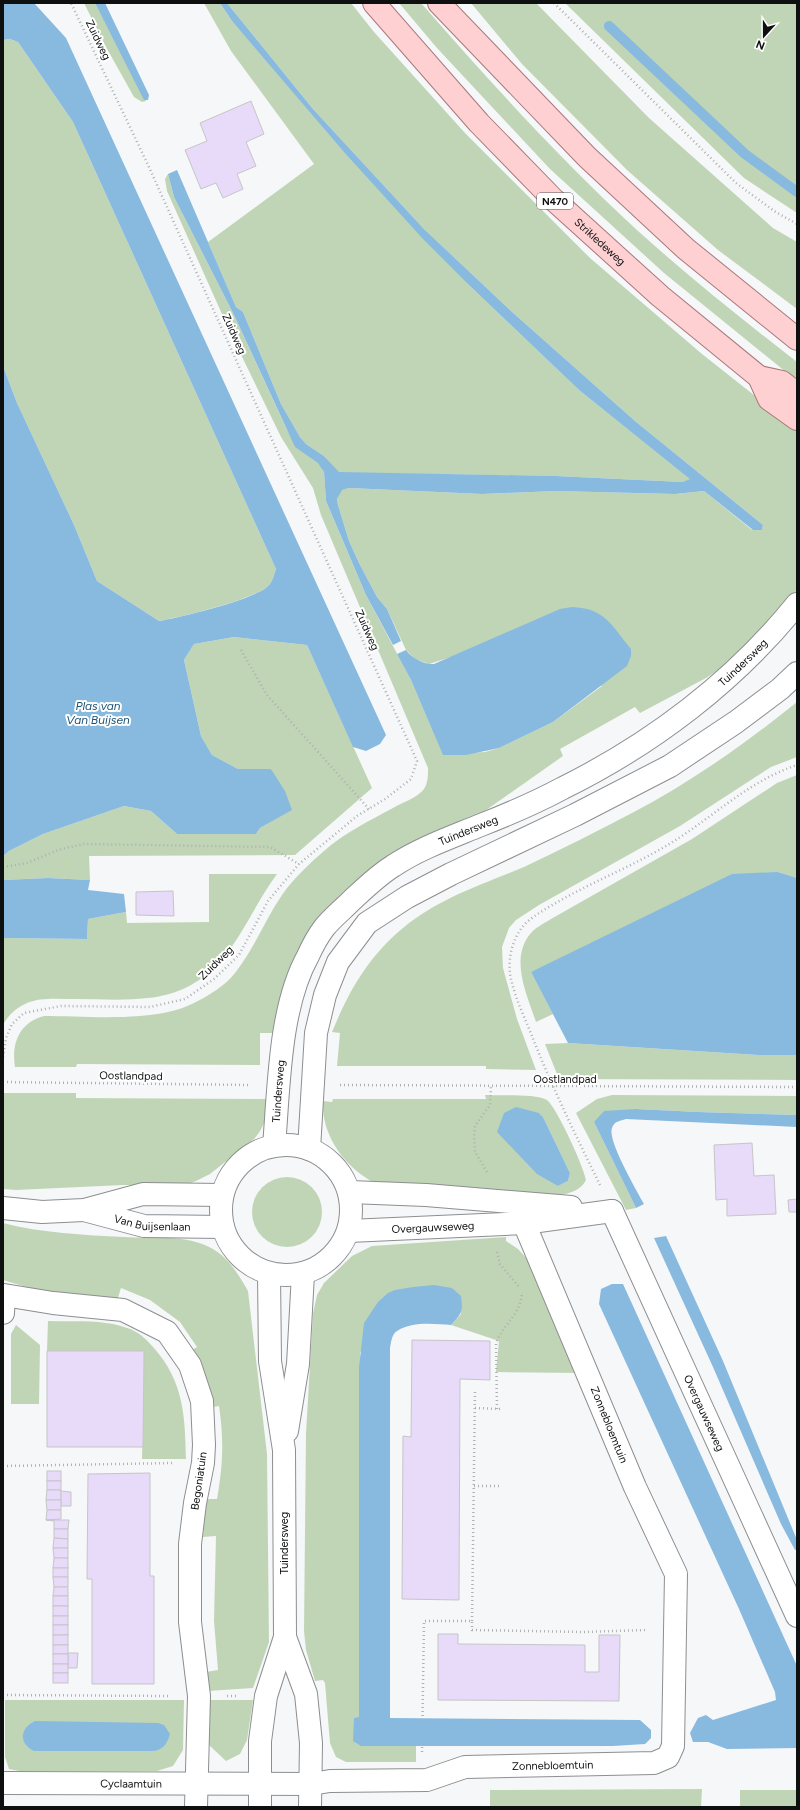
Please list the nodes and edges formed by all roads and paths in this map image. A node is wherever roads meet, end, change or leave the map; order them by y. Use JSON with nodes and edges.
{"nodes":[{"id":1,"x":71,"y":3,"type":"edge"},
{"id":2,"x":374,"y":3,"type":"edge"},
{"id":3,"x":439,"y":3,"type":"edge"},
{"id":4,"x":554,"y":3,"type":"edge"},
{"id":5,"x":797,"y":224,"type":"edge"},
{"id":6,"x":794,"y":335,"type":"edge"},
{"id":7,"x":759,"y":377,"type":"junction"},
{"id":8,"x":797,"y":394,"type":"edge"},
{"id":9,"x":797,"y":419,"type":"edge"},
{"id":10,"x":797,"y":604,"type":"edge"},
{"id":11,"x":241,"y":650,"type":"dead end"},
{"id":12,"x":797,"y":673,"type":"edge"},
{"id":13,"x":797,"y":765,"type":"edge"},
{"id":14,"x":369,"y":809,"type":"junction"},
{"id":15,"x":299,"y":864,"type":"junction"},
{"id":16,"x":3,"y":867,"type":"edge"},
{"id":17,"x":3,"y":1057,"type":"edge"},
{"id":18,"x":3,"y":1082,"type":"edge"},
{"id":19,"x":251,"y":1085,"type":"dead end"},
{"id":20,"x":333,"y":1085,"type":"dead end"},
{"id":21,"x":552,"y":1087,"type":"junction"},
{"id":22,"x":797,"y":1087,"type":"edge"},
{"id":23,"x":274,"y":1146,"type":"junction"},
{"id":24,"x":309,"y":1149,"type":"junction"},
{"id":25,"x":350,"y":1192,"type":"junction"},
{"id":26,"x":222,"y":1195,"type":"junction"},
{"id":27,"x":3,"y":1208,"type":"edge"},
{"id":28,"x":84,"y":1210,"type":"junction"},
{"id":29,"x":612,"y":1211,"type":"junction"},
{"id":30,"x":524,"y":1223,"type":"junction"},
{"id":31,"x":223,"y":1227,"type":"junction"},
{"id":32,"x":349,"y":1231,"type":"junction"},
{"id":33,"x":268,"y":1274,"type":"junction"},
{"id":34,"x":303,"y":1274,"type":"junction"},
{"id":35,"x":4,"y":1304,"type":"edge"},
{"id":36,"x":475,"y":1390,"type":"dead end"},
{"id":37,"x":475,"y":1408,"type":"junction"},
{"id":38,"x":500,"y":1409,"type":"dead end"},
{"id":39,"x":284,"y":1450,"type":"junction"},
{"id":40,"x":203,"y":1463,"type":"junction"},
{"id":41,"x":3,"y":1466,"type":"edge"},
{"id":42,"x":474,"y":1486,"type":"junction"},
{"id":43,"x":500,"y":1486,"type":"dead end"},
{"id":44,"x":797,"y":1616,"type":"edge"},
{"id":45,"x":472,"y":1621,"type":"junction"},
{"id":46,"x":675,"y":1629,"type":"junction"},
{"id":47,"x":284,"y":1637,"type":"junction"},
{"id":48,"x":422,"y":1760,"type":"dead end"},
{"id":49,"x":3,"y":1783,"type":"edge"},
{"id":50,"x":196,"y":1784,"type":"junction"},
{"id":51,"x":259,"y":1784,"type":"junction"},
{"id":52,"x":311,"y":1784,"type":"junction"},
{"id":53,"x":196,"y":1807,"type":"edge"},
{"id":54,"x":260,"y":1807,"type":"edge"},
{"id":55,"x":310,"y":1807,"type":"edge"}],
"edges":[{"from":1,"to":14,"type":"path","name":"Zuidweg"},
{"from":2,"to":7,"type":"main road","name":"Strikledeweg","number":"N470"},
{"from":3,"to":6,"type":"main road"},
{"from":4,"to":5,"type":"path"},
{"from":7,"to":8,"type":"main road","name":"Strikledeweg","number":"N470"},
{"from":7,"to":9,"type":"main road","name":"Strikledeweg","number":"N470"},
{"from":10,"to":23,"type":"street","name":"Tuindersweg"},
{"from":11,"to":14,"type":"path"},
{"from":12,"to":24,"type":"street"},
{"from":13,"to":21,"type":"path"},
{"from":14,"to":15,"type":"path","name":"Zuidweg"},
{"from":15,"to":16,"type":"path"},
{"from":15,"to":17,"type":"path","name":"Zuidweg"},
{"from":18,"to":19,"type":"path","name":"Oostlandpad"},
{"from":20,"to":21,"type":"path","name":"Oostlandpad"},
{"from":21,"to":22,"type":"path","name":"Oostlandpad"},
{"from":21,"to":29,"type":"path"},
{"from":23,"to":24,"type":"street"},
{"from":23,"to":26,"type":"street"},
{"from":24,"to":25,"type":"street"},
{"from":25,"to":29,"type":"street"},
{"from":25,"to":32,"type":"street"},
{"from":26,"to":28,"type":"street","name":"Van Buijsenlaan"},
{"from":26,"to":31,"type":"street"},
{"from":27,"to":28,"type":"street","name":"Van Buijsenlaan"},
{"from":28,"to":31,"type":"street","name":"Van Buijsenlaan"},
{"from":29,"to":30,"type":"street","name":"Overgauwseweg"},
{"from":29,"to":44,"type":"street","name":"Overgauwseweg"},
{"from":30,"to":32,"type":"street","name":"Overgauwseweg"},
{"from":30,"to":46,"type":"street","name":"Zonnebloemtuin"},
{"from":31,"to":33,"type":"street"},
{"from":32,"to":34,"type":"street"},
{"from":33,"to":34,"type":"street"},
{"from":33,"to":39,"type":"street","name":"Tuindersweg"},
{"from":34,"to":39,"type":"street","name":"Tuindersweg"},
{"from":35,"to":40,"type":"street","name":"Begoniatuin"},
{"from":36,"to":37,"type":"path"},
{"from":37,"to":38,"type":"path"},
{"from":37,"to":42,"type":"path"},
{"from":39,"to":47,"type":"street","name":"Tuindersweg"},
{"from":40,"to":41,"type":"path"},
{"from":40,"to":50,"type":"street","name":"Begoniatuin"},
{"from":42,"to":43,"type":"path"},
{"from":42,"to":45,"type":"path"},
{"from":45,"to":46,"type":"path"},
{"from":45,"to":48,"type":"path"},
{"from":46,"to":52,"type":"street","name":"Zonnebloemtuin"},
{"from":47,"to":51,"type":"street","name":"Tuindersweg"},
{"from":47,"to":52,"type":"street","name":"Tuindersweg"},
{"from":49,"to":50,"type":"street","name":"Cyclaamtuin"},
{"from":50,"to":51,"type":"street","name":"Cyclaamtuin"},
{"from":50,"to":53,"type":"street","name":"Begoniatuin"},
{"from":51,"to":52,"type":"street","name":"Zonnebloemtuin"},
{"from":51,"to":54,"type":"street","name":"Tuindersweg"},
{"from":52,"to":55,"type":"street","name":"Tuindersweg"}]}
